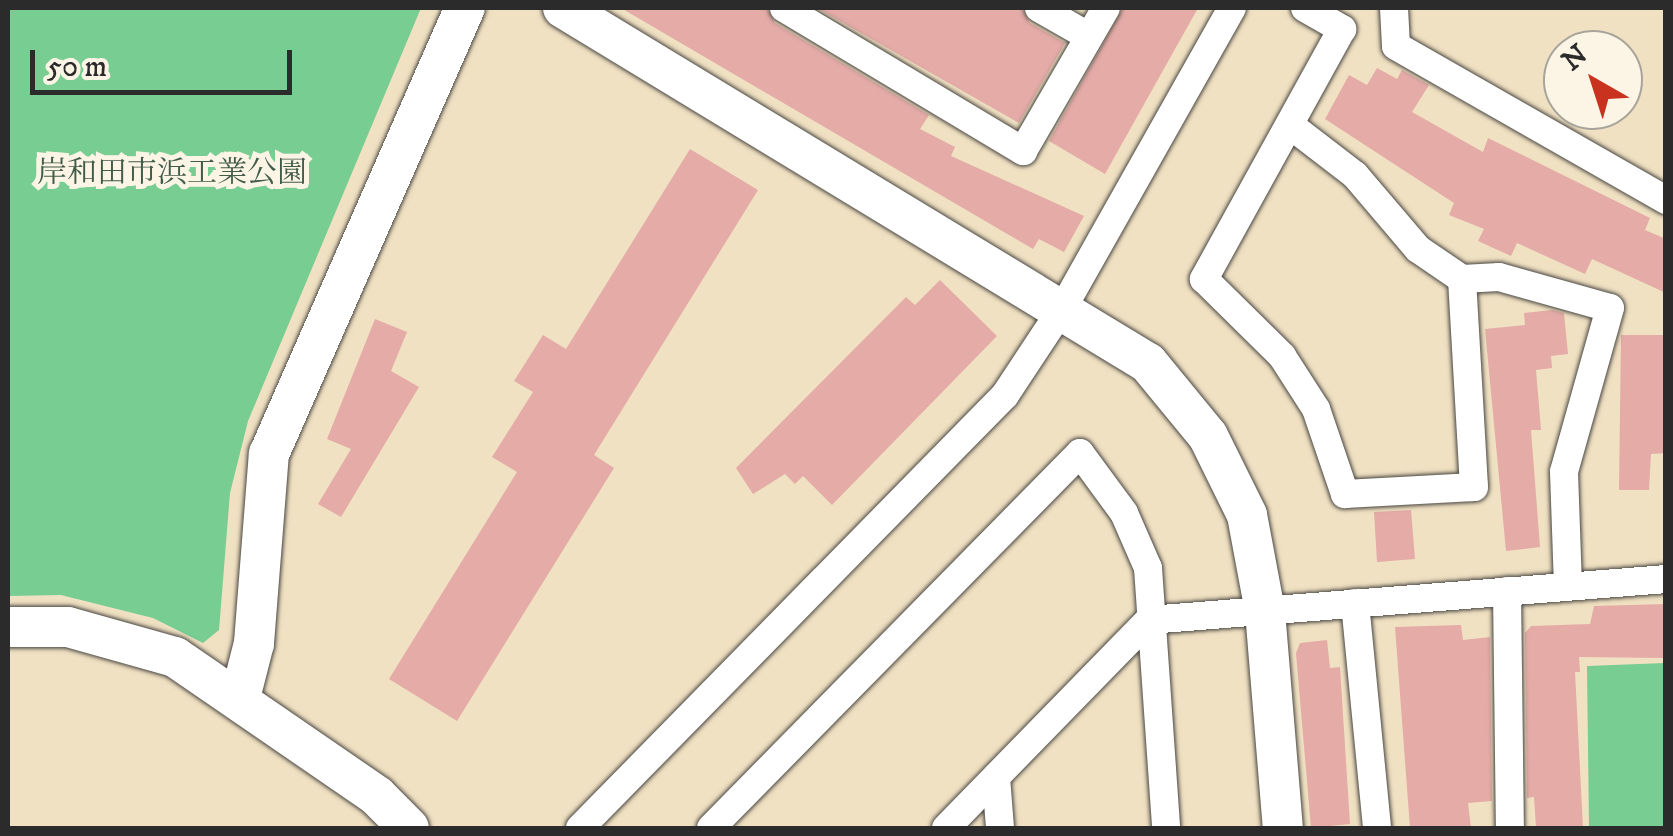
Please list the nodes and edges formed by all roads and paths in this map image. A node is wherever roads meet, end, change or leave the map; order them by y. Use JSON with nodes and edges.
{"nodes":[{"id":1,"x":465,"y":8,"type":"edge"},
{"id":2,"x":562,"y":8,"type":"edge"},
{"id":3,"x":784,"y":8,"type":"edge"},
{"id":4,"x":1040,"y":8,"type":"edge"},
{"id":5,"x":1106,"y":8,"type":"edge"},
{"id":6,"x":1232,"y":8,"type":"edge"},
{"id":7,"x":1306,"y":8,"type":"edge"},
{"id":8,"x":1394,"y":8,"type":"edge"},
{"id":9,"x":608,"y":17,"type":"edge"},
{"id":10,"x":1088,"y":36,"type":"junction"},
{"id":11,"x":1290,"y":126,"type":"junction"},
{"id":12,"x":1666,"y":200,"type":"edge"},
{"id":13,"x":1462,"y":279,"type":"junction"},
{"id":14,"x":1064,"y":306,"type":"junction"},
{"id":15,"x":1666,"y":579,"type":"edge"},
{"id":16,"x":1568,"y":586,"type":"junction"},
{"id":17,"x":1507,"y":591,"type":"junction"},
{"id":18,"x":1356,"y":604,"type":"junction"},
{"id":19,"x":1265,"y":610,"type":"junction"},
{"id":20,"x":1149,"y":620,"type":"junction"},
{"id":21,"x":8,"y":628,"type":"edge"},
{"id":22,"x":240,"y":698,"type":"junction"},
{"id":23,"x":996,"y":778,"type":"junction"},
{"id":24,"x":409,"y":828,"type":"edge"},
{"id":25,"x":582,"y":828,"type":"edge"},
{"id":26,"x":711,"y":828,"type":"edge"},
{"id":27,"x":946,"y":828,"type":"edge"},
{"id":28,"x":1000,"y":828,"type":"edge"},
{"id":29,"x":1166,"y":828,"type":"edge"},
{"id":30,"x":1283,"y":828,"type":"edge"},
{"id":31,"x":1376,"y":828,"type":"edge"},
{"id":32,"x":1510,"y":828,"type":"edge"}],
"edges":[{"from":1,"to":22,"type":"street"},
{"from":2,"to":9,"type":"street"},
{"from":3,"to":10,"type":"street"},
{"from":4,"to":10,"type":"street"},
{"from":5,"to":10,"type":"street"},
{"from":6,"to":14,"type":"street"},
{"from":7,"to":11,"type":"street"},
{"from":8,"to":12,"type":"street"},
{"from":9,"to":14,"type":"street"},
{"from":11,"to":13,"type":"street"},
{"from":11,"to":13,"type":"street"},
{"from":13,"to":16,"type":"street"},
{"from":14,"to":19,"type":"street"},
{"from":14,"to":25,"type":"street"},
{"from":15,"to":16,"type":"street"},
{"from":16,"to":17,"type":"street"},
{"from":17,"to":18,"type":"street"},
{"from":17,"to":32,"type":"street"},
{"from":18,"to":19,"type":"street"},
{"from":18,"to":31,"type":"street"},
{"from":19,"to":20,"type":"street"},
{"from":19,"to":30,"type":"street"},
{"from":20,"to":23,"type":"street"},
{"from":20,"to":26,"type":"street"},
{"from":20,"to":29,"type":"street"},
{"from":21,"to":22,"type":"street"},
{"from":22,"to":24,"type":"street"},
{"from":23,"to":27,"type":"street"},
{"from":23,"to":28,"type":"street"}]}
